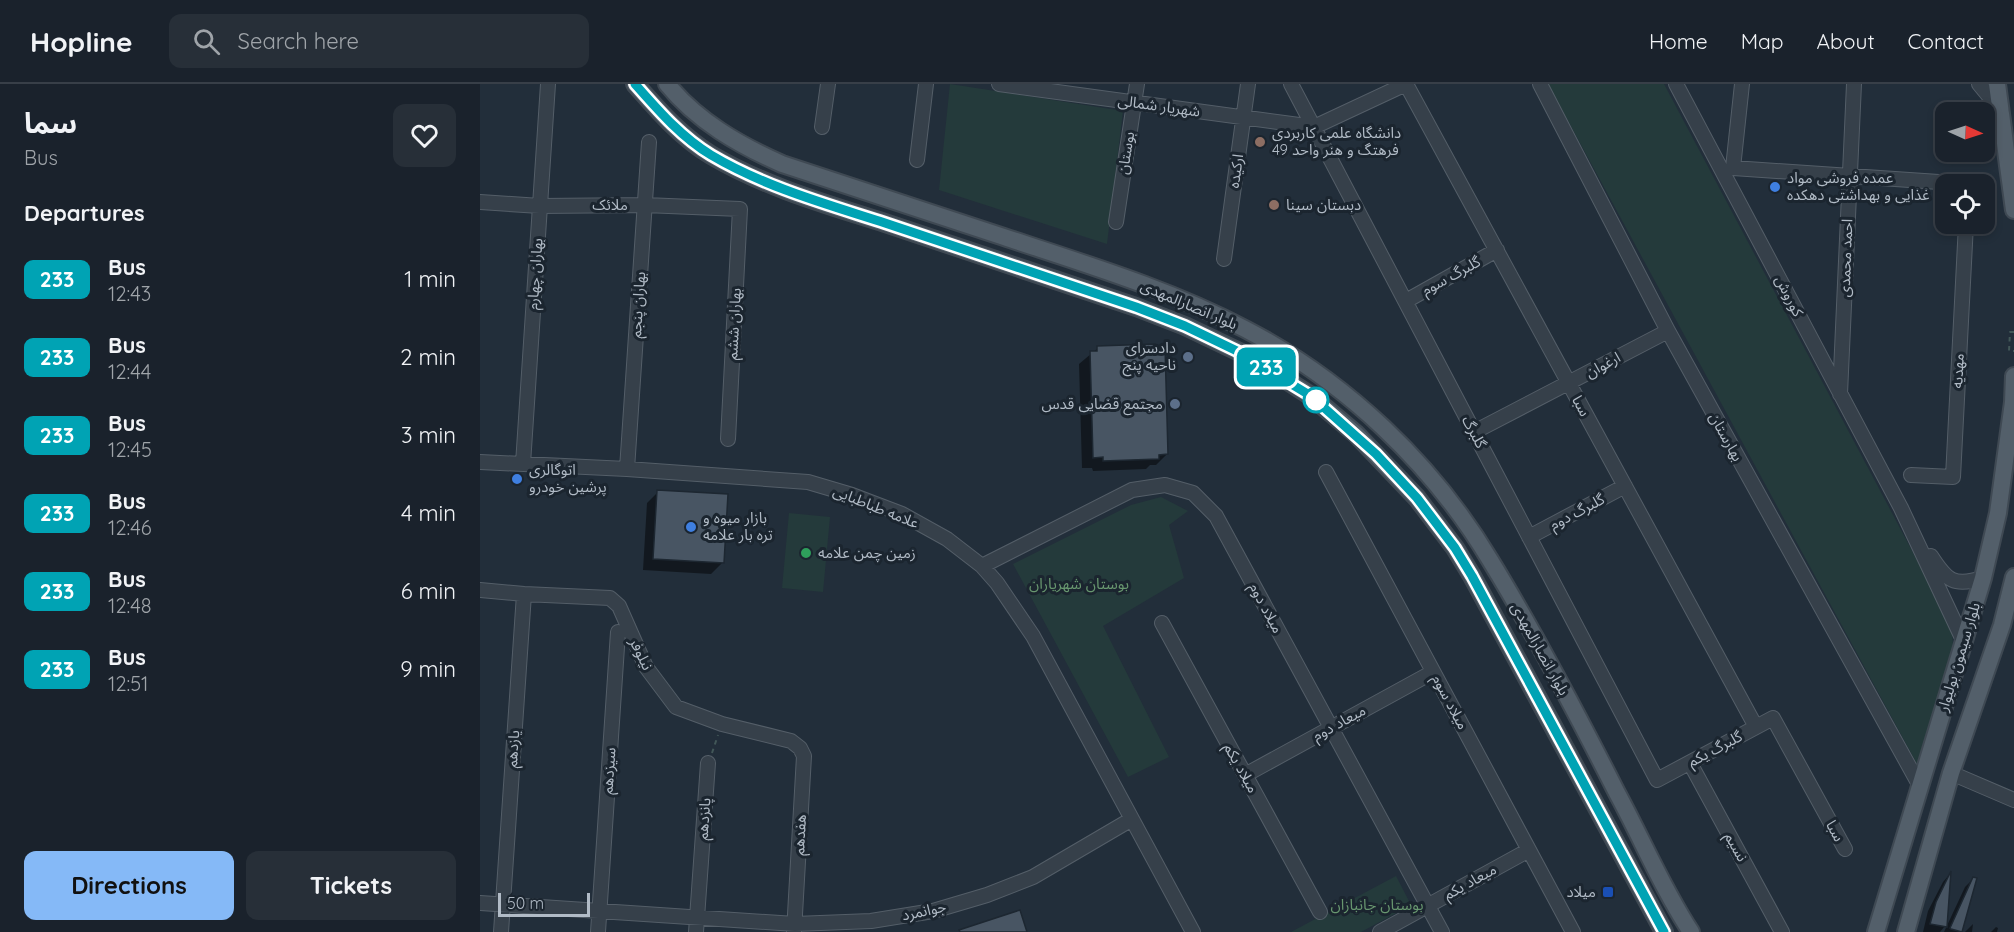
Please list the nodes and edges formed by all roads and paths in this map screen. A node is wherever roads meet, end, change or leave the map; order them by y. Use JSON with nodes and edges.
{"nodes":[{"id":1,"x":548,"y":84,"type":"edge"},
{"id":2,"x":635,"y":84,"type":"edge"},
{"id":3,"x":667,"y":84,"type":"edge"},
{"id":4,"x":828,"y":84,"type":"edge"},
{"id":5,"x":926,"y":84,"type":"edge"},
{"id":6,"x":1003,"y":84,"type":"edge"},
{"id":7,"x":1137,"y":84,"type":"edge"},
{"id":8,"x":1248,"y":84,"type":"edge"},
{"id":9,"x":1292,"y":84,"type":"edge"},
{"id":10,"x":1406,"y":84,"type":"edge"},
{"id":11,"x":1540,"y":84,"type":"edge"},
{"id":12,"x":1676,"y":84,"type":"edge"},
{"id":13,"x":1742,"y":84,"type":"edge"},
{"id":14,"x":1854,"y":84,"type":"edge"},
{"id":15,"x":1979,"y":84,"type":"edge"},
{"id":16,"x":1997,"y":84,"type":"edge"},
{"id":17,"x":1134,"y":102,"type":"junction"},
{"id":18,"x":2002,"y":112,"type":"junction"},
{"id":19,"x":1243,"y":118,"type":"junction"},
{"id":20,"x":822,"y":127,"type":"dead end"},
{"id":21,"x":1314,"y":127,"type":"junction"},
{"id":22,"x":650,"y":142,"type":"dead end"},
{"id":23,"x":917,"y":160,"type":"dead end"},
{"id":24,"x":1849,"y":176,"type":"junction"},
{"id":25,"x":1935,"y":182,"type":"edge"},
{"id":26,"x":480,"y":202,"type":"edge"},
{"id":27,"x":645,"y":205,"type":"junction"},
{"id":28,"x":540,"y":206,"type":"junction"},
{"id":29,"x":740,"y":209,"type":"joint"},
{"id":30,"x":2014,"y":210,"type":"edge"},
{"id":31,"x":1116,"y":222,"type":"dead end"},
{"id":32,"x":1965,"y":234,"type":"edge"},
{"id":33,"x":1497,"y":250,"type":"junction"},
{"id":34,"x":1224,"y":259,"type":"dead end"},
{"id":35,"x":1406,"y":301,"type":"junction"},
{"id":36,"x":1668,"y":331,"type":"junction"},
{"id":37,"x":2014,"y":332,"type":"edge"},
{"id":38,"x":2014,"y":351,"type":"edge"},
{"id":39,"x":2014,"y":376,"type":"edge"},
{"id":40,"x":1569,"y":383,"type":"junction"},
{"id":41,"x":1840,"y":396,"type":"junction"},
{"id":42,"x":1474,"y":432,"type":"junction"},
{"id":43,"x":728,"y":439,"type":"dead end"},
{"id":44,"x":480,"y":462,"type":"edge"},
{"id":45,"x":523,"y":464,"type":"junction"},
{"id":46,"x":627,"y":469,"type":"junction"},
{"id":47,"x":1326,"y":472,"type":"dead end"},
{"id":48,"x":1911,"y":475,"type":"dead end"},
{"id":49,"x":1625,"y":486,"type":"junction"},
{"id":50,"x":1901,"y":508,"type":"junction"},
{"id":51,"x":1529,"y":537,"type":"junction"},
{"id":52,"x":982,"y":566,"type":"junction"},
{"id":53,"x":2014,"y":577,"type":"edge"},
{"id":54,"x":1983,"y":578,"type":"junction"},
{"id":55,"x":480,"y":590,"type":"edge"},
{"id":56,"x":524,"y":594,"type":"junction"},
{"id":57,"x":1162,"y":623,"type":"dead end"},
{"id":58,"x":618,"y":632,"type":"dead end"},
{"id":59,"x":1964,"y":642,"type":"junction"},
{"id":60,"x":1433,"y":672,"type":"junction"},
{"id":61,"x":1773,"y":718,"type":"joint"},
{"id":62,"x":722,"y":724,"type":"junction"},
{"id":63,"x":1756,"y":727,"type":"junction"},
{"id":64,"x":1331,"y":728,"type":"junction"},
{"id":65,"x":800,"y":748,"type":"joint"},
{"id":66,"x":708,"y":763,"type":"joint"},
{"id":67,"x":1690,"y":763,"type":"junction"},
{"id":68,"x":1951,"y":773,"type":"junction"},
{"id":69,"x":1245,"y":775,"type":"junction"},
{"id":70,"x":1657,"y":780,"type":"joint"},
{"id":71,"x":1920,"y":786,"type":"junction"},
{"id":72,"x":2014,"y":800,"type":"edge"},
{"id":73,"x":1132,"y":819,"type":"junction"},
{"id":74,"x":1845,"y":849,"type":"dead end"},
{"id":75,"x":1529,"y":850,"type":"junction"},
{"id":76,"x":480,"y":903,"type":"edge"},
{"id":77,"x":503,"y":904,"type":"junction"},
{"id":78,"x":1428,"y":905,"type":"junction"},
{"id":79,"x":600,"y":911,"type":"junction"},
{"id":80,"x":1320,"y":912,"type":"dead end"},
{"id":81,"x":697,"y":916,"type":"junction"},
{"id":82,"x":795,"y":928,"type":"edge"},
{"id":83,"x":1660,"y":930,"type":"edge"},
{"id":84,"x":501,"y":932,"type":"edge"},
{"id":85,"x":598,"y":932,"type":"edge"},
{"id":86,"x":696,"y":932,"type":"edge"},
{"id":87,"x":1192,"y":932,"type":"edge"},
{"id":88,"x":1380,"y":932,"type":"edge"},
{"id":89,"x":1442,"y":932,"type":"edge"},
{"id":90,"x":1573,"y":932,"type":"edge"},
{"id":91,"x":1691,"y":932,"type":"edge"},
{"id":92,"x":1782,"y":932,"type":"edge"},
{"id":93,"x":1876,"y":932,"type":"edge"},
{"id":94,"x":1906,"y":932,"type":"edge"}],
"edges":[{"from":1,"to":28,"type":"street","name":"بهاران چهارم"},
{"from":2,"to":83,"type":"main road","name":"بلوار انصارالمهدی"},
{"from":3,"to":91,"type":"main road","name":"بلوار انصارالمهدی"},
{"from":4,"to":20,"type":"street"},
{"from":5,"to":23,"type":"street"},
{"from":6,"to":17,"type":"street","name":"شهریار شمالی"},
{"from":7,"to":17,"type":"street","name":"بوستان"},
{"from":8,"to":19,"type":"street","name":"ارکیده"},
{"from":9,"to":21,"type":"street","name":"گلبرگ"},
{"from":10,"to":21,"type":"street"},
{"from":10,"to":33,"type":"street","name":"سبا"},
{"from":11,"to":36,"type":"street","name":"بهارستان"},
{"from":12,"to":41,"type":"street","name":"کوروش"},
{"from":13,"to":24,"type":"street"},
{"from":14,"to":24,"type":"street","name":"احمد محمدی"},
{"from":15,"to":18,"type":"street"},
{"from":16,"to":18,"type":"main road"},
{"from":17,"to":19,"type":"street","name":"شهریار شمالی"},
{"from":17,"to":31,"type":"street","name":"بوستان"},
{"from":18,"to":30,"type":"main road"},
{"from":19,"to":21,"type":"street","name":"شهریار شمالی"},
{"from":19,"to":34,"type":"street","name":"ارکیده"},
{"from":21,"to":35,"type":"street","name":"گلبرگ"},
{"from":22,"to":27,"type":"street","name":"بهاران پنجم"},
{"from":24,"to":25,"type":"street"},
{"from":24,"to":41,"type":"street","name":"احمد محمدی"},
{"from":26,"to":28,"type":"street","name":"ملائک"},
{"from":27,"to":28,"type":"street","name":"ملائک"},
{"from":27,"to":29,"type":"street","name":"ملائک"},
{"from":27,"to":46,"type":"street","name":"بهاران پنجم"},
{"from":28,"to":45,"type":"street","name":"بهاران چهارم"},
{"from":29,"to":43,"type":"street","name":"بهاران ششم"},
{"from":32,"to":48,"type":"street","name":"مهدیه"},
{"from":33,"to":35,"type":"street","name":"گلبرگ سوم"},
{"from":33,"to":40,"type":"street","name":"سبا"},
{"from":35,"to":42,"type":"street","name":"گلبرگ"},
{"from":36,"to":40,"type":"street","name":"ارغوان"},
{"from":36,"to":71,"type":"street","name":"بهارستان"},
{"from":37,"to":38,"type":"path"},
{"from":39,"to":54,"type":"main road","name":"بلوار سیمون بولیوار"},
{"from":40,"to":42,"type":"street","name":"ارغوان"},
{"from":40,"to":49,"type":"street","name":"سبا"},
{"from":41,"to":50,"type":"street","name":"کوروش"},
{"from":42,"to":51,"type":"street","name":"گلبرگ"},
{"from":44,"to":45,"type":"street","name":"علامه طباطبایی"},
{"from":45,"to":46,"type":"street","name":"علامه طباطبایی"},
{"from":46,"to":52,"type":"street","name":"علامه طباطبایی"},
{"from":47,"to":60,"type":"street","name":"میلاد سوم"},
{"from":49,"to":51,"type":"street","name":"گلبرگ دوم"},
{"from":49,"to":63,"type":"street","name":"سبا"},
{"from":50,"to":54,"type":"street"},
{"from":50,"to":59,"type":"street"},
{"from":51,"to":70,"type":"street","name":"گلبرگ"},
{"from":52,"to":64,"type":"street","name":"میلاد دوم"},
{"from":52,"to":73,"type":"street","name":"علامه طباطبایی"},
{"from":53,"to":68,"type":"main road","name":"بلوار سیمون بولیوار"},
{"from":54,"to":59,"type":"main road","name":"بلوار سیمون بولیوار"},
{"from":55,"to":56,"type":"street","name":"نیلوفر"},
{"from":56,"to":62,"type":"street","name":"نیلوفر"},
{"from":56,"to":77,"type":"street","name":"یازدهم"},
{"from":57,"to":69,"type":"street","name":"میلاد یکم"},
{"from":58,"to":79,"type":"street","name":"سیزدهم"},
{"from":59,"to":71,"type":"main road","name":"بلوار سیمون بولیوار"},
{"from":60,"to":64,"type":"street","name":"میعاد دوم"},
{"from":60,"to":75,"type":"street","name":"میلاد سوم"},
{"from":61,"to":63,"type":"street","name":"گلبرگ یکم"},
{"from":61,"to":74,"type":"street","name":"سبا"},
{"from":62,"to":65,"type":"street","name":"نیلوفر"},
{"from":62,"to":66,"type":"path"},
{"from":63,"to":67,"type":"street","name":"گلبرگ یکم"},
{"from":64,"to":69,"type":"street","name":"میعاد دوم"},
{"from":64,"to":78,"type":"street","name":"میلاد دوم"},
{"from":65,"to":82,"type":"street","name":"هفدهم"},
{"from":66,"to":81,"type":"street","name":"پانزدهم"},
{"from":67,"to":70,"type":"street","name":"گلبرگ یکم"},
{"from":67,"to":92,"type":"street","name":"نسیم"},
{"from":68,"to":72,"type":"street"},
{"from":68,"to":94,"type":"main road","name":"بلوار سیمون بولیوار"},
{"from":69,"to":80,"type":"street","name":"میلاد یکم"},
{"from":71,"to":93,"type":"main road","name":"بلوار سیمون بولیوار"},
{"from":73,"to":82,"type":"street","name":"جوانمرد"},
{"from":73,"to":87,"type":"street","name":"علامه طباطبایی"},
{"from":75,"to":78,"type":"street","name":"میعاد یکم"},
{"from":75,"to":90,"type":"street","name":"میلاد سوم"},
{"from":76,"to":77,"type":"street","name":"جوانمرد"},
{"from":77,"to":79,"type":"street","name":"جوانمرد"},
{"from":77,"to":84,"type":"street","name":"یازدهم"},
{"from":78,"to":88,"type":"street","name":"میعاد یکم"},
{"from":78,"to":89,"type":"street","name":"میلاد دوم"},
{"from":79,"to":81,"type":"street","name":"جوانمرد"},
{"from":79,"to":85,"type":"street","name":"سیزدهم"},
{"from":81,"to":82,"type":"street","name":"جوانمرد"},
{"from":81,"to":86,"type":"street","name":"پانزدهم"}]}
